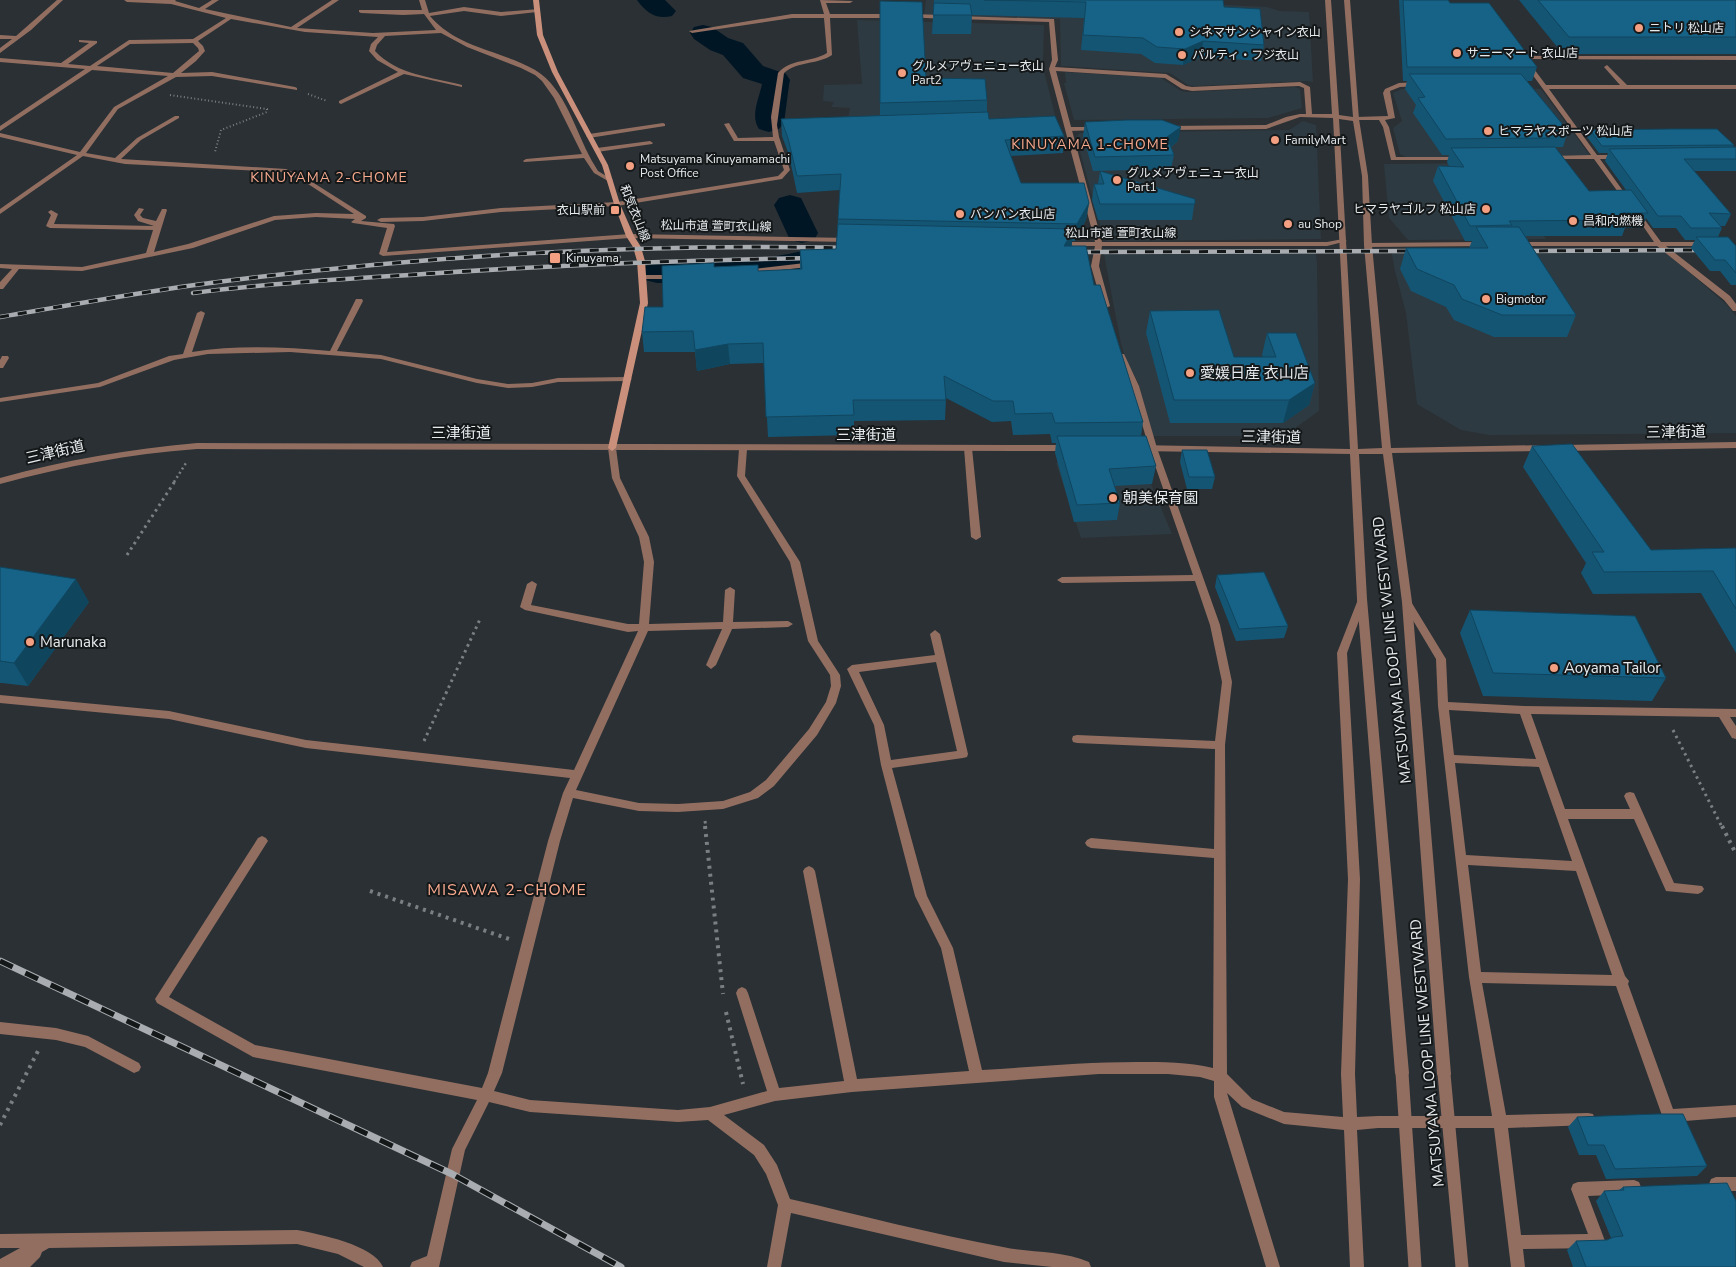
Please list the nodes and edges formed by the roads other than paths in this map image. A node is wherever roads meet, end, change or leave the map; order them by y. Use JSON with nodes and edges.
{"nodes":[{"id":1,"x":60,"y":0,"type":"edge"},
{"id":2,"x":127,"y":0,"type":"edge"},
{"id":3,"x":216,"y":0,"type":"edge"},
{"id":4,"x":336,"y":0,"type":"edge"},
{"id":5,"x":422,"y":0,"type":"edge"},
{"id":6,"x":536,"y":0,"type":"edge"},
{"id":7,"x":1328,"y":0,"type":"edge"},
{"id":8,"x":1347,"y":0,"type":"edge"},
{"id":9,"x":172,"y":1,"type":"edge"},
{"id":10,"x":824,"y":1,"type":"edge"},
{"id":11,"x":850,"y":1,"type":"edge"},
{"id":12,"x":200,"y":10,"type":"junction"},
{"id":13,"x":538,"y":10,"type":"junction"},
{"id":14,"x":361,"y":11,"type":"dead end"},
{"id":15,"x":426,"y":14,"type":"junction"},
{"id":16,"x":828,"y":15,"type":"junction"},
{"id":17,"x":229,"y":18,"type":"junction"},
{"id":18,"x":293,"y":28,"type":"junction"},
{"id":19,"x":441,"y":31,"type":"junction"},
{"id":20,"x":692,"y":31,"type":"dead end"},
{"id":21,"x":382,"y":36,"type":"junction"},
{"id":22,"x":0,"y":37,"type":"edge"},
{"id":23,"x":17,"y":38,"type":"junction"},
{"id":24,"x":81,"y":41,"type":"dead end"},
{"id":25,"x":194,"y":42,"type":"junction"},
{"id":26,"x":0,"y":51,"type":"edge"},
{"id":27,"x":1517,"y":51,"type":"edge"},
{"id":28,"x":1523,"y":58,"type":"junction"},
{"id":29,"x":1736,"y":58,"type":"edge"},
{"id":30,"x":0,"y":60,"type":"edge"},
{"id":31,"x":62,"y":65,"type":"junction"},
{"id":32,"x":1607,"y":66,"type":"dead end"},
{"id":33,"x":90,"y":68,"type":"junction"},
{"id":34,"x":1052,"y":69,"type":"junction"},
{"id":35,"x":405,"y":72,"type":"junction"},
{"id":36,"x":175,"y":74,"type":"junction"},
{"id":37,"x":1429,"y":84,"type":"edge"},
{"id":38,"x":1534,"y":85,"type":"edge"},
{"id":39,"x":460,"y":86,"type":"dead end"},
{"id":40,"x":1544,"y":86,"type":"junction"},
{"id":41,"x":1625,"y":87,"type":"junction"},
{"id":42,"x":1736,"y":87,"type":"edge"},
{"id":43,"x":295,"y":90,"type":"dead end"},
{"id":44,"x":341,"y":102,"type":"dead end"},
{"id":45,"x":1309,"y":114,"type":"junction"},
{"id":46,"x":177,"y":117,"type":"dead end"},
{"id":47,"x":1334,"y":117,"type":"junction"},
{"id":48,"x":1356,"y":120,"type":"junction"},
{"id":49,"x":1381,"y":120,"type":"junction"},
{"id":50,"x":1056,"y":122,"type":"edge"},
{"id":51,"x":726,"y":124,"type":"dead end"},
{"id":52,"x":663,"y":125,"type":"dead end"},
{"id":53,"x":1067,"y":126,"type":"junction"},
{"id":54,"x":1155,"y":128,"type":"edge"},
{"id":55,"x":0,"y":129,"type":"edge"},
{"id":56,"x":1107,"y":129,"type":"edge"},
{"id":57,"x":778,"y":134,"type":"junction"},
{"id":58,"x":0,"y":135,"type":"edge"},
{"id":59,"x":589,"y":136,"type":"junction"},
{"id":60,"x":650,"y":143,"type":"dead end"},
{"id":61,"x":597,"y":150,"type":"junction"},
{"id":62,"x":82,"y":154,"type":"junction"},
{"id":63,"x":586,"y":156,"type":"junction"},
{"id":64,"x":1624,"y":157,"type":"edge"},
{"id":65,"x":1470,"y":158,"type":"edge"},
{"id":66,"x":1547,"y":158,"type":"edge"},
{"id":67,"x":1596,"y":158,"type":"junction"},
{"id":68,"x":117,"y":160,"type":"junction"},
{"id":69,"x":526,"y":161,"type":"dead end"},
{"id":70,"x":610,"y":180,"type":"junction"},
{"id":71,"x":617,"y":204,"type":"junction"},
{"id":72,"x":141,"y":209,"type":"dead end"},
{"id":73,"x":164,"y":210,"type":"dead end"},
{"id":74,"x":0,"y":212,"type":"edge"},
{"id":75,"x":51,"y":212,"type":"dead end"},
{"id":76,"x":362,"y":216,"type":"junction"},
{"id":77,"x":158,"y":226,"type":"junction"},
{"id":78,"x":630,"y":236,"type":"junction"},
{"id":79,"x":860,"y":240,"type":"edge"},
{"id":80,"x":1342,"y":241,"type":"junction"},
{"id":81,"x":1050,"y":244,"type":"edge"},
{"id":82,"x":1368,"y":244,"type":"junction"},
{"id":83,"x":1494,"y":244,"type":"edge"},
{"id":84,"x":1503,"y":244,"type":"edge"},
{"id":85,"x":1659,"y":244,"type":"junction"},
{"id":86,"x":1717,"y":244,"type":"edge"},
{"id":87,"x":1099,"y":245,"type":"junction"},
{"id":88,"x":149,"y":255,"type":"junction"},
{"id":89,"x":805,"y":265,"type":"edge"},
{"id":90,"x":0,"y":266,"type":"edge"},
{"id":91,"x":17,"y":267,"type":"junction"},
{"id":92,"x":736,"y":273,"type":"edge"},
{"id":93,"x":679,"y":276,"type":"edge"},
{"id":94,"x":643,"y":277,"type":"junction"},
{"id":95,"x":0,"y":287,"type":"edge"},
{"id":96,"x":359,"y":301,"type":"dead end"},
{"id":97,"x":1736,"y":309,"type":"edge"},
{"id":98,"x":1108,"y":312,"type":"edge"},
{"id":99,"x":201,"y":313,"type":"dead end"},
{"id":100,"x":1119,"y":349,"type":"edge"},
{"id":101,"x":333,"y":352,"type":"junction"},
{"id":102,"x":187,"y":355,"type":"junction"},
{"id":103,"x":5,"y":358,"type":"dead end"},
{"id":104,"x":0,"y":366,"type":"edge"},
{"id":105,"x":628,"y":379,"type":"junction"},
{"id":106,"x":0,"y":400,"type":"edge"},
{"id":107,"x":1736,"y":444,"type":"edge"},
{"id":108,"x":612,"y":448,"type":"junction"},
{"id":109,"x":968,"y":448,"type":"junction"},
{"id":110,"x":1076,"y":448,"type":"edge"},
{"id":111,"x":1124,"y":448,"type":"edge"},
{"id":112,"x":1153,"y":448,"type":"junction"},
{"id":113,"x":743,"y":449,"type":"junction"},
{"id":114,"x":1387,"y":450,"type":"junction"},
{"id":115,"x":1354,"y":451,"type":"junction"},
{"id":116,"x":0,"y":481,"type":"edge"},
{"id":117,"x":976,"y":537,"type":"dead end"},
{"id":118,"x":1197,"y":578,"type":"junction"},
{"id":119,"x":1062,"y":580,"type":"dead end"},
{"id":120,"x":532,"y":584,"type":"dead end"},
{"id":121,"x":730,"y":590,"type":"dead end"},
{"id":122,"x":1362,"y":598,"type":"junction"},
{"id":123,"x":1407,"y":602,"type":"junction"},
{"id":124,"x":788,"y":624,"type":"dead end"},
{"id":125,"x":728,"y":626,"type":"junction"},
{"id":126,"x":644,"y":628,"type":"junction"},
{"id":127,"x":935,"y":634,"type":"dead end"},
{"id":128,"x":941,"y":658,"type":"junction"},
{"id":129,"x":711,"y":666,"type":"dead end"},
{"id":130,"x":0,"y":700,"type":"edge"},
{"id":131,"x":1444,"y":706,"type":"junction"},
{"id":132,"x":1524,"y":710,"type":"junction"},
{"id":133,"x":1721,"y":712,"type":"junction"},
{"id":134,"x":1736,"y":713,"type":"edge"},
{"id":135,"x":1736,"y":735,"type":"edge"},
{"id":136,"x":1076,"y":739,"type":"dead end"},
{"id":137,"x":1220,"y":745,"type":"junction"},
{"id":138,"x":1450,"y":759,"type":"junction"},
{"id":139,"x":1542,"y":763,"type":"junction"},
{"id":140,"x":886,"y":765,"type":"junction"},
{"id":141,"x":577,"y":775,"type":"junction"},
{"id":142,"x":569,"y":793,"type":"junction"},
{"id":143,"x":1630,"y":796,"type":"dead end"},
{"id":144,"x":1563,"y":814,"type":"junction"},
{"id":145,"x":1638,"y":814,"type":"junction"},
{"id":146,"x":262,"y":841,"type":"dead end"},
{"id":147,"x":1091,"y":843,"type":"dead end"},
{"id":148,"x":1220,"y":854,"type":"junction"},
{"id":149,"x":1462,"y":860,"type":"junction"},
{"id":150,"x":1579,"y":866,"type":"junction"},
{"id":151,"x":809,"y":872,"type":"dead end"},
{"id":152,"x":1698,"y":889,"type":"dead end"},
{"id":153,"x":1476,"y":977,"type":"junction"},
{"id":154,"x":1622,"y":981,"type":"junction"},
{"id":155,"x":742,"y":993,"type":"dead end"},
{"id":156,"x":0,"y":1028,"type":"edge"},
{"id":157,"x":134,"y":1067,"type":"dead end"},
{"id":158,"x":977,"y":1076,"type":"junction"},
{"id":159,"x":1220,"y":1076,"type":"junction"},
{"id":160,"x":852,"y":1086,"type":"junction"},
{"id":161,"x":486,"y":1095,"type":"junction"},
{"id":162,"x":775,"y":1095,"type":"junction"},
{"id":163,"x":1736,"y":1111,"type":"edge"},
{"id":164,"x":710,"y":1113,"type":"junction"},
{"id":165,"x":1601,"y":1119,"type":"edge"},
{"id":166,"x":1500,"y":1122,"type":"junction"},
{"id":167,"x":1352,"y":1124,"type":"junction"},
{"id":168,"x":1729,"y":1184,"type":"edge"},
{"id":169,"x":1703,"y":1185,"type":"edge"},
{"id":170,"x":1646,"y":1187,"type":"edge"},
{"id":171,"x":1729,"y":1198,"type":"edge"},
{"id":172,"x":785,"y":1205,"type":"junction"},
{"id":173,"x":49,"y":1240,"type":"junction"},
{"id":174,"x":0,"y":1241,"type":"edge"},
{"id":175,"x":1514,"y":1242,"type":"junction"},
{"id":176,"x":433,"y":1264,"type":"edge"},
{"id":177,"x":0,"y":1267,"type":"edge"},
{"id":178,"x":18,"y":1267,"type":"edge"},
{"id":179,"x":376,"y":1267,"type":"edge"},
{"id":180,"x":418,"y":1267,"type":"edge"},
{"id":181,"x":774,"y":1267,"type":"edge"},
{"id":182,"x":1084,"y":1267,"type":"edge"},
{"id":183,"x":1273,"y":1267,"type":"edge"},
{"id":184,"x":1357,"y":1267,"type":"edge"},
{"id":185,"x":1415,"y":1267,"type":"edge"},
{"id":186,"x":1462,"y":1267,"type":"edge"},
{"id":187,"x":1518,"y":1267,"type":"edge"}],
"edges":[{"from":1,"to":23,"type":"street"},
{"from":2,"to":9,"type":"street"},
{"from":3,"to":12,"type":"street"},
{"from":4,"to":18,"type":"street"},
{"from":5,"to":15,"type":"street"},
{"from":6,"to":13,"type":"main road","name":"和気衣山線"},
{"from":7,"to":47,"type":"street","name":"MATSUYAMA LOOP LINE WESTWARD"},
{"from":8,"to":48,"type":"street","name":"MATSUYAMA LOOP LINE WESTWARD"},
{"from":9,"to":12,"type":"street"},
{"from":10,"to":11,"type":"street"},
{"from":10,"to":16,"type":"street"},
{"from":12,"to":17,"type":"street"},
{"from":13,"to":15,"type":"street"},
{"from":13,"to":59,"type":"main road","name":"和気衣山線"},
{"from":14,"to":15,"type":"street"},
{"from":15,"to":19,"type":"street"},
{"from":16,"to":20,"type":"street"},
{"from":16,"to":34,"type":"street"},
{"from":16,"to":57,"type":"street"},
{"from":17,"to":18,"type":"street"},
{"from":17,"to":25,"type":"street"},
{"from":18,"to":21,"type":"street"},
{"from":19,"to":21,"type":"street"},
{"from":19,"to":63,"type":"street"},
{"from":21,"to":35,"type":"street"},
{"from":22,"to":23,"type":"street"},
{"from":23,"to":26,"type":"street"},
{"from":24,"to":31,"type":"street"},
{"from":25,"to":33,"type":"street"},
{"from":25,"to":36,"type":"street"},
{"from":27,"to":28,"type":"street"},
{"from":28,"to":29,"type":"street"},
{"from":28,"to":40,"type":"street"},
{"from":30,"to":31,"type":"street"},
{"from":31,"to":33,"type":"street"},
{"from":32,"to":41,"type":"street"},
{"from":33,"to":36,"type":"street"},
{"from":33,"to":55,"type":"street"},
{"from":34,"to":45,"type":"street"},
{"from":34,"to":53,"type":"street"},
{"from":35,"to":39,"type":"street"},
{"from":35,"to":44,"type":"street"},
{"from":36,"to":43,"type":"street"},
{"from":36,"to":62,"type":"street"},
{"from":37,"to":49,"type":"street"},
{"from":38,"to":40,"type":"street"},
{"from":40,"to":41,"type":"street"},
{"from":40,"to":67,"type":"street"},
{"from":41,"to":42,"type":"street"},
{"from":45,"to":47,"type":"street"},
{"from":45,"to":54,"type":"street"},
{"from":46,"to":68,"type":"street"},
{"from":47,"to":48,"type":"street"},
{"from":47,"to":80,"type":"street","name":"MATSUYAMA LOOP LINE WESTWARD"},
{"from":48,"to":49,"type":"street"},
{"from":48,"to":82,"type":"street","name":"MATSUYAMA LOOP LINE WESTWARD"},
{"from":49,"to":65,"type":"street"},
{"from":50,"to":53,"type":"street"},
{"from":51,"to":57,"type":"street"},
{"from":52,"to":59,"type":"street"},
{"from":53,"to":56,"type":"street"},
{"from":53,"to":87,"type":"street"},
{"from":57,"to":71,"type":"street"},
{"from":58,"to":62,"type":"street"},
{"from":59,"to":61,"type":"main road","name":"和気衣山線"},
{"from":60,"to":61,"type":"street"},
{"from":61,"to":70,"type":"main road","name":"和気衣山線"},
{"from":62,"to":68,"type":"street"},
{"from":62,"to":74,"type":"street"},
{"from":63,"to":69,"type":"street"},
{"from":63,"to":70,"type":"street"},
{"from":64,"to":67,"type":"street"},
{"from":66,"to":67,"type":"street"},
{"from":67,"to":85,"type":"street"},
{"from":68,"to":76,"type":"street"},
{"from":70,"to":71,"type":"main road","name":"和気衣山線"},
{"from":71,"to":76,"type":"street"},
{"from":71,"to":78,"type":"main road","name":"和気衣山線"},
{"from":72,"to":77,"type":"street"},
{"from":73,"to":77,"type":"street"},
{"from":75,"to":77,"type":"street"},
{"from":76,"to":78,"type":"street","name":"松山市道 萱町衣山線"},
{"from":76,"to":88,"type":"street"},
{"from":77,"to":88,"type":"street"},
{"from":78,"to":79,"type":"street","name":"松山市道 萱町衣山線"},
{"from":78,"to":94,"type":"main road","name":"和気衣山線"},
{"from":80,"to":87,"type":"street","name":"松山市道 萱町衣山線"},
{"from":80,"to":115,"type":"street","name":"MATSUYAMA LOOP LINE WESTWARD"},
{"from":81,"to":87,"type":"street","name":"松山市道 萱町衣山線"},
{"from":82,"to":83,"type":"street"},
{"from":82,"to":114,"type":"street","name":"MATSUYAMA LOOP LINE WESTWARD"},
{"from":84,"to":85,"type":"street"},
{"from":85,"to":86,"type":"street"},
{"from":85,"to":97,"type":"street"},
{"from":87,"to":98,"type":"street"},
{"from":88,"to":91,"type":"street"},
{"from":89,"to":92,"type":"street"},
{"from":90,"to":91,"type":"street"},
{"from":91,"to":95,"type":"street"},
{"from":93,"to":94,"type":"street"},
{"from":94,"to":105,"type":"main road","name":"和気衣山線"},
{"from":96,"to":101,"type":"street"},
{"from":99,"to":102,"type":"street"},
{"from":100,"to":112,"type":"street"},
{"from":101,"to":102,"type":"street"},
{"from":101,"to":105,"type":"street"},
{"from":102,"to":106,"type":"street"},
{"from":103,"to":104,"type":"street"},
{"from":105,"to":108,"type":"main road","name":"和気衣山線"},
{"from":107,"to":114,"type":"street","name":"三津街道"},
{"from":108,"to":113,"type":"street","name":"三津街道"},
{"from":108,"to":116,"type":"street","name":"三津街道"},
{"from":108,"to":126,"type":"street"},
{"from":109,"to":110,"type":"street","name":"三津街道"},
{"from":109,"to":113,"type":"street","name":"三津街道"},
{"from":109,"to":117,"type":"street"},
{"from":111,"to":112,"type":"street","name":"三津街道"},
{"from":112,"to":115,"type":"street","name":"三津街道"},
{"from":112,"to":118,"type":"street"},
{"from":113,"to":142,"type":"street"},
{"from":114,"to":115,"type":"street","name":"三津街道"},
{"from":114,"to":123,"type":"street","name":"MATSUYAMA LOOP LINE WESTWARD"},
{"from":115,"to":122,"type":"street","name":"MATSUYAMA LOOP LINE WESTWARD"},
{"from":118,"to":119,"type":"street"},
{"from":118,"to":137,"type":"street"},
{"from":120,"to":126,"type":"street"},
{"from":121,"to":125,"type":"street"},
{"from":122,"to":167,"type":"street"},
{"from":122,"to":185,"type":"street","name":"MATSUYAMA LOOP LINE WESTWARD","bridge":true},
{"from":123,"to":131,"type":"street"},
{"from":123,"to":186,"type":"street","name":"MATSUYAMA LOOP LINE WESTWARD","bridge":true},
{"from":124,"to":125,"type":"street"},
{"from":125,"to":126,"type":"street"},
{"from":125,"to":129,"type":"street"},
{"from":126,"to":141,"type":"street"},
{"from":127,"to":128,"type":"street"},
{"from":128,"to":140,"type":"street"},
{"from":128,"to":140,"type":"street"},
{"from":130,"to":141,"type":"street"},
{"from":131,"to":132,"type":"street"},
{"from":131,"to":138,"type":"street"},
{"from":132,"to":133,"type":"street"},
{"from":132,"to":139,"type":"street"},
{"from":133,"to":134,"type":"street"},
{"from":133,"to":135,"type":"street"},
{"from":136,"to":137,"type":"street"},
{"from":137,"to":148,"type":"street"},
{"from":138,"to":139,"type":"street"},
{"from":138,"to":149,"type":"street"},
{"from":139,"to":144,"type":"street"},
{"from":140,"to":158,"type":"street"},
{"from":141,"to":142,"type":"street"},
{"from":142,"to":161,"type":"street"},
{"from":143,"to":145,"type":"street"},
{"from":144,"to":145,"type":"street"},
{"from":144,"to":150,"type":"street"},
{"from":145,"to":152,"type":"street"},
{"from":146,"to":161,"type":"street"},
{"from":147,"to":148,"type":"street"},
{"from":148,"to":159,"type":"street"},
{"from":149,"to":150,"type":"street"},
{"from":149,"to":153,"type":"street"},
{"from":150,"to":154,"type":"street"},
{"from":151,"to":160,"type":"street"},
{"from":153,"to":154,"type":"street"},
{"from":153,"to":166,"type":"street"},
{"from":154,"to":163,"type":"street"},
{"from":155,"to":162,"type":"street"},
{"from":156,"to":157,"type":"street"},
{"from":158,"to":159,"type":"street"},
{"from":158,"to":160,"type":"street"},
{"from":159,"to":167,"type":"street"},
{"from":159,"to":183,"type":"street"},
{"from":160,"to":162,"type":"street"},
{"from":161,"to":164,"type":"street"},
{"from":161,"to":176,"type":"street"},
{"from":162,"to":164,"type":"street"},
{"from":164,"to":172,"type":"street"},
{"from":165,"to":166,"type":"street"},
{"from":166,"to":167,"type":"street"},
{"from":166,"to":175,"type":"street"},
{"from":167,"to":184,"type":"street"},
{"from":168,"to":169,"type":"street"},
{"from":168,"to":171,"type":"street"},
{"from":170,"to":175,"type":"street"},
{"from":172,"to":181,"type":"street"},
{"from":172,"to":182,"type":"street"},
{"from":173,"to":174,"type":"street"},
{"from":173,"to":177,"type":"street"},
{"from":173,"to":178,"type":"street"},
{"from":173,"to":179,"type":"street"},
{"from":175,"to":187,"type":"street"},
{"from":176,"to":180,"type":"street"}]}
